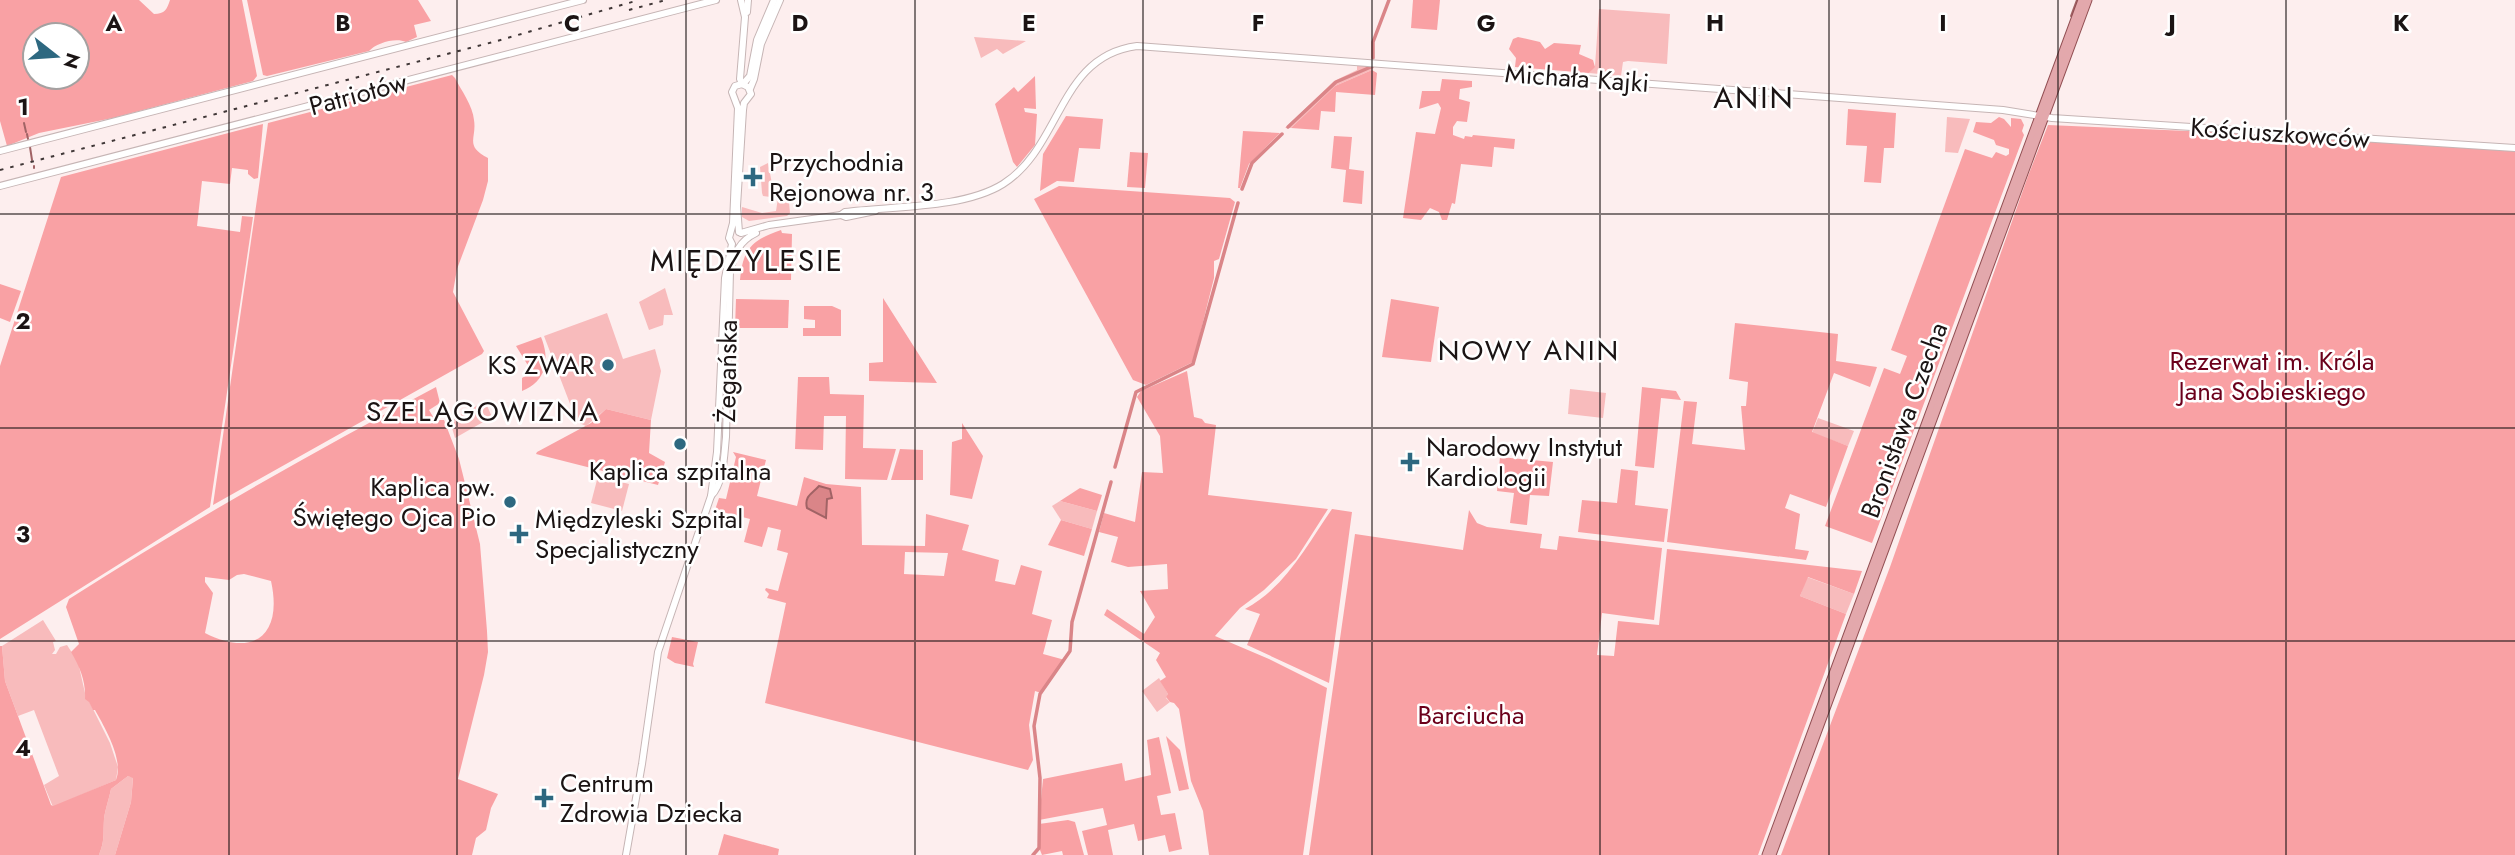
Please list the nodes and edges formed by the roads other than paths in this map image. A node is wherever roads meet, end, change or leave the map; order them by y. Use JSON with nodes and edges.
{"nodes":[{"id":1,"x":583,"y":0,"type":"edge"},
{"id":2,"x":716,"y":0,"type":"edge"},
{"id":3,"x":740,"y":0,"type":"edge"},
{"id":4,"x":747,"y":0,"type":"edge"},
{"id":5,"x":774,"y":0,"type":"edge"},
{"id":6,"x":780,"y":0,"type":"edge"},
{"id":7,"x":2082,"y":0,"type":"edge"},
{"id":8,"x":2088,"y":0,"type":"edge"},
{"id":9,"x":745,"y":17,"type":"junction"},
{"id":10,"x":740,"y":85,"type":"junction"},
{"id":11,"x":750,"y":89,"type":"junction"},
{"id":12,"x":735,"y":100,"type":"junction"},
{"id":13,"x":745,"y":102,"type":"junction"},
{"id":14,"x":2042,"y":116,"type":"junction"},
{"id":15,"x":2515,"y":148,"type":"edge"},
{"id":16,"x":0,"y":150,"type":"edge"},
{"id":17,"x":0,"y":186,"type":"edge"},
{"id":18,"x":738,"y":238,"type":"junction"},
{"id":19,"x":626,"y":855,"type":"edge"},
{"id":20,"x":1766,"y":855,"type":"edge"},
{"id":21,"x":1772,"y":855,"type":"edge"}],
"edges":[{"from":1,"to":16,"type":"street","name":"Patriotów"},
{"from":2,"to":17,"type":"street","name":"Patriotów"},
{"from":3,"to":4,"type":"street"},
{"from":3,"to":9,"type":"street"},
{"from":4,"to":9,"type":"street"},
{"from":5,"to":10,"type":"street"},
{"from":6,"to":11,"type":"street"},
{"from":7,"to":14,"type":"main road","name":"Bronisława Czecha"},
{"from":8,"to":14,"type":"main road","name":"Bronisława Czecha"},
{"from":9,"to":10,"type":"street"},
{"from":10,"to":11,"type":"street"},
{"from":10,"to":12,"type":"street"},
{"from":11,"to":13,"type":"street"},
{"from":12,"to":13,"type":"street"},
{"from":12,"to":18,"type":"street","name":"Żegańska"},
{"from":13,"to":18,"type":"street","name":"Żegańska"},
{"from":14,"to":15,"type":"street","name":"Kościuszkowców"},
{"from":14,"to":18,"type":"street","name":"Michała Kajki"},
{"from":14,"to":20,"type":"main road","name":"Bronisława Czecha"},
{"from":14,"to":21,"type":"main road","name":"Bronisława Czecha"},
{"from":18,"to":19,"type":"street","name":"Żegańska"}]}
